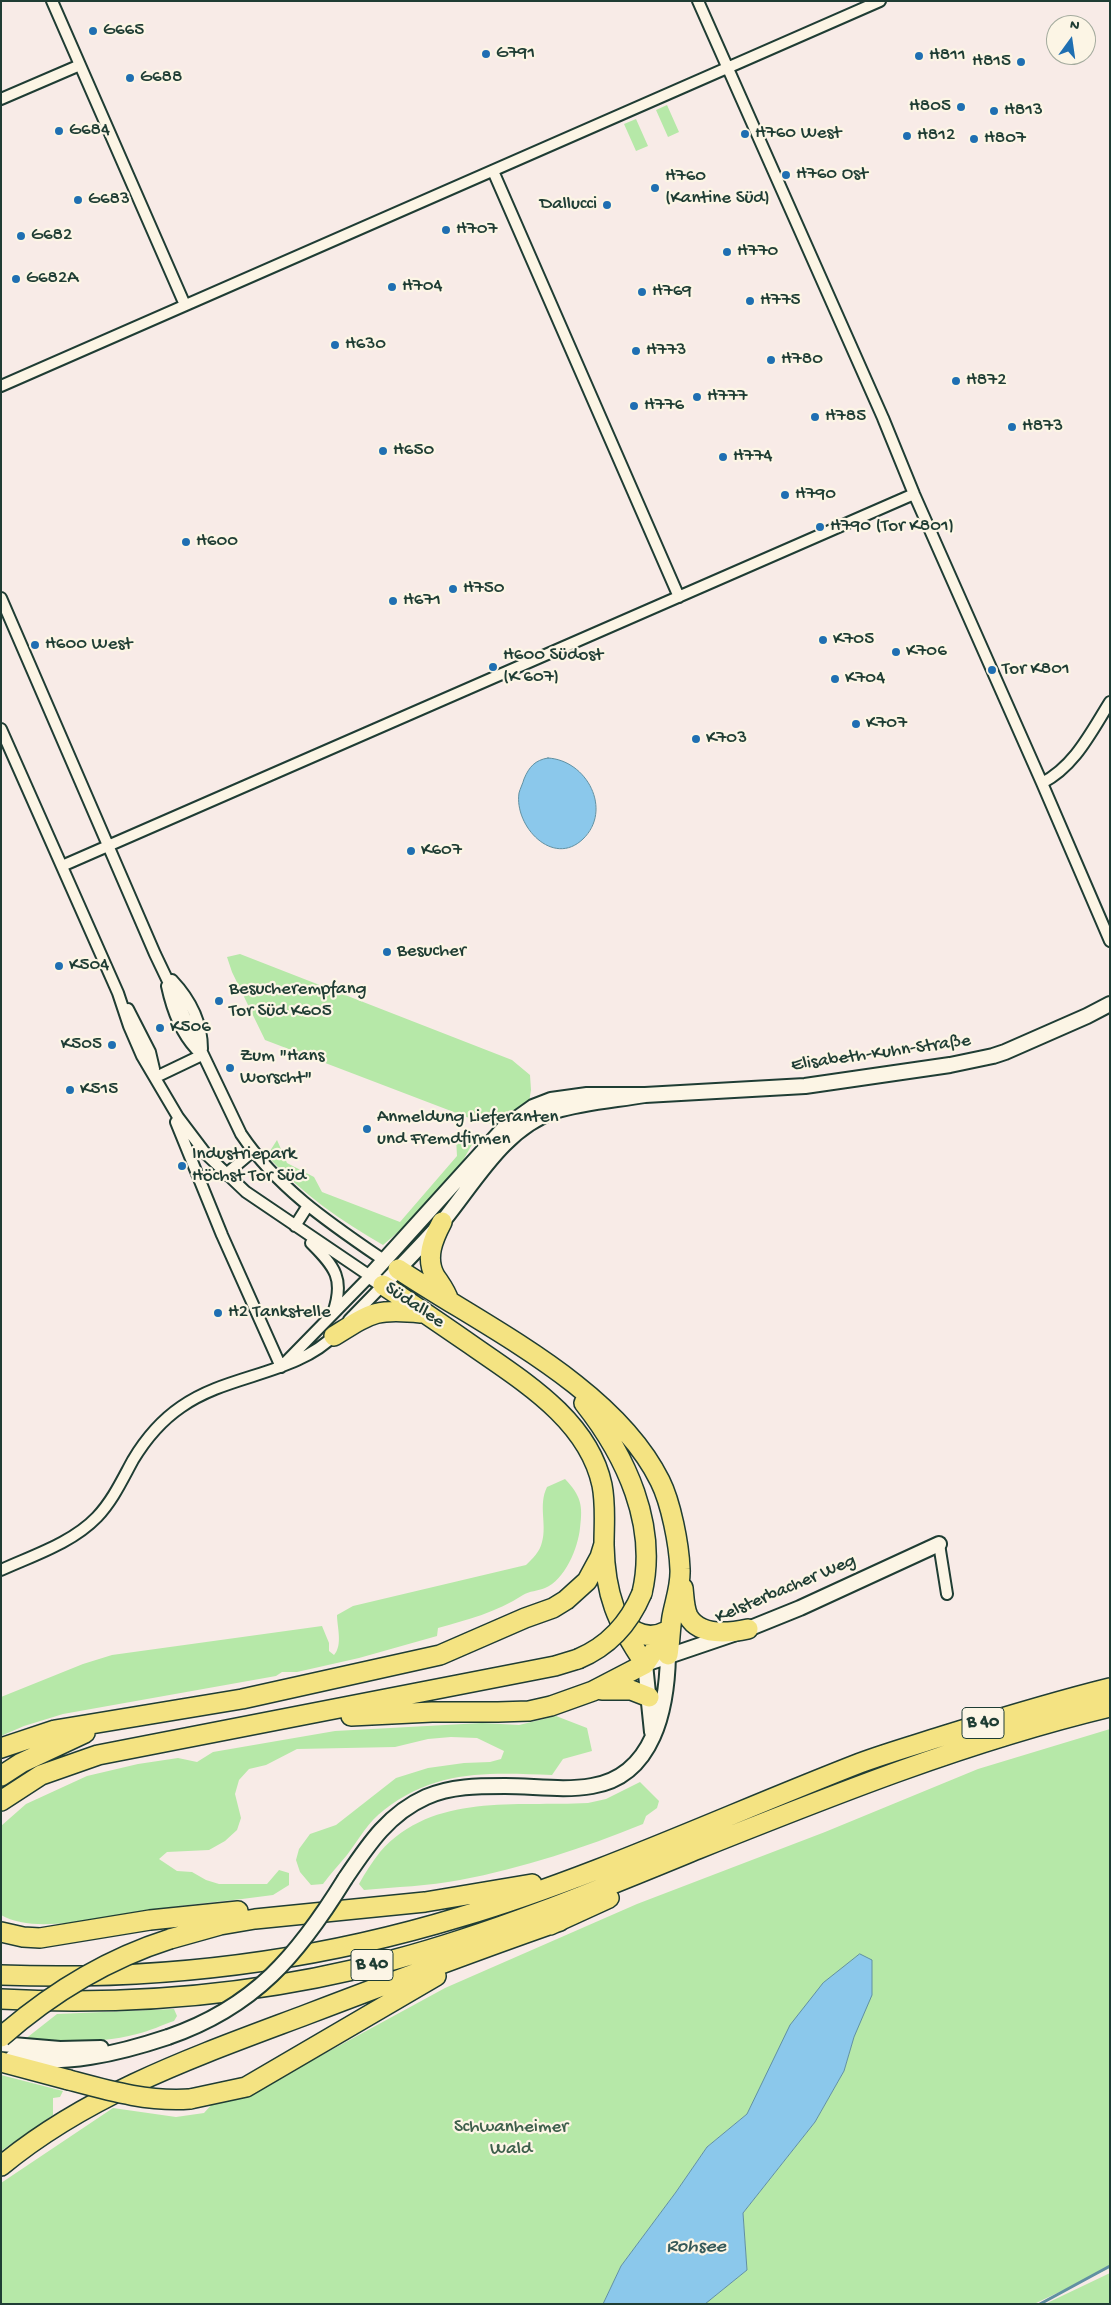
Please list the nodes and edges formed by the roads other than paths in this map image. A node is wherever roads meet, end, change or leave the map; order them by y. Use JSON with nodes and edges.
{"nodes":[{"id":1,"x":52,"y":1,"type":"edge"},
{"id":2,"x":698,"y":1,"type":"edge"},
{"id":3,"x":880,"y":1,"type":"edge"},
{"id":4,"x":80,"y":65,"type":"junction"},
{"id":5,"x":728,"y":68,"type":"junction"},
{"id":6,"x":1,"y":99,"type":"edge"},
{"id":7,"x":493,"y":171,"type":"junction"},
{"id":8,"x":185,"y":305,"type":"junction"},
{"id":9,"x":1,"y":386,"type":"edge"},
{"id":10,"x":914,"y":494,"type":"junction"},
{"id":11,"x":679,"y":597,"type":"junction"},
{"id":12,"x":1,"y":598,"type":"edge"},
{"id":13,"x":1110,"y":702,"type":"edge"},
{"id":14,"x":1,"y":729,"type":"edge"},
{"id":15,"x":1042,"y":783,"type":"junction"},
{"id":16,"x":110,"y":846,"type":"junction"},
{"id":17,"x":62,"y":866,"type":"junction"},
{"id":18,"x":1110,"y":942,"type":"edge"},
{"id":19,"x":1110,"y":1004,"type":"edge"},
{"id":20,"x":202,"y":1055,"type":"junction"},
{"id":21,"x":156,"y":1077,"type":"junction"},
{"id":22,"x":645,"y":1095,"type":"junction"},
{"id":23,"x":168,"y":1100,"type":"junction"},
{"id":24,"x":252,"y":1152,"type":"junction"},
{"id":25,"x":225,"y":1175,"type":"junction"},
{"id":26,"x":307,"y":1207,"type":"junction"},
{"id":27,"x":442,"y":1222,"type":"junction"},
{"id":28,"x":295,"y":1226,"type":"junction"},
{"id":29,"x":391,"y":1265,"type":"junction"},
{"id":30,"x":376,"y":1280,"type":"junction"},
{"id":31,"x":449,"y":1302,"type":"junction"},
{"id":32,"x":426,"y":1314,"type":"junction"},
{"id":33,"x":332,"y":1316,"type":"junction"},
{"id":34,"x":334,"y":1336,"type":"junction"},
{"id":35,"x":280,"y":1367,"type":"junction"},
{"id":36,"x":556,"y":1372,"type":"junction"},
{"id":37,"x":604,"y":1544,"type":"junction"},
{"id":38,"x":940,"y":1544,"type":"joint"},
{"id":39,"x":680,"y":1569,"type":"junction"},
{"id":40,"x":1,"y":1570,"type":"edge"},
{"id":41,"x":947,"y":1594,"type":"dead end"},
{"id":42,"x":617,"y":1614,"type":"junction"},
{"id":43,"x":670,"y":1624,"type":"junction"},
{"id":44,"x":748,"y":1629,"type":"junction"},
{"id":45,"x":668,"y":1655,"type":"junction"},
{"id":46,"x":645,"y":1664,"type":"junction"},
{"id":47,"x":1110,"y":1688,"type":"edge"},
{"id":48,"x":593,"y":1691,"type":"junction"},
{"id":49,"x":649,"y":1697,"type":"junction"},
{"id":50,"x":1110,"y":1707,"type":"edge"},
{"id":51,"x":112,"y":1722,"type":"junction"},
{"id":52,"x":268,"y":1722,"type":"junction"},
{"id":53,"x":652,"y":1738,"type":"junction"},
{"id":54,"x":1,"y":1748,"type":"edge"},
{"id":55,"x":1,"y":1776,"type":"edge"},
{"id":56,"x":1,"y":1801,"type":"edge"},
{"id":57,"x":723,"y":1839,"type":"junction"},
{"id":58,"x":588,"y":1874,"type":"junction"},
{"id":59,"x":276,"y":1917,"type":"junction"},
{"id":60,"x":560,"y":1920,"type":"junction"},
{"id":61,"x":1,"y":1932,"type":"edge"},
{"id":62,"x":1,"y":1975,"type":"edge"},
{"id":63,"x":1,"y":2000,"type":"edge"},
{"id":64,"x":168,"y":2037,"type":"junction"},
{"id":65,"x":1,"y":2038,"type":"edge"},
{"id":66,"x":1,"y":2044,"type":"edge"},
{"id":67,"x":1,"y":2056,"type":"edge"},
{"id":68,"x":1,"y":2062,"type":"edge"},
{"id":69,"x":1,"y":2166,"type":"edge"}],
"edges":[{"from":1,"to":4,"type":"street"},
{"from":2,"to":5,"type":"street"},
{"from":3,"to":5,"type":"street"},
{"from":4,"to":6,"type":"street"},
{"from":4,"to":8,"type":"street"},
{"from":5,"to":7,"type":"street"},
{"from":5,"to":10,"type":"street"},
{"from":7,"to":8,"type":"street"},
{"from":7,"to":11,"type":"street"},
{"from":8,"to":9,"type":"street"},
{"from":10,"to":11,"type":"street"},
{"from":10,"to":15,"type":"street"},
{"from":11,"to":16,"type":"street"},
{"from":12,"to":16,"type":"street","name":"Südallee"},
{"from":13,"to":15,"type":"street"},
{"from":14,"to":17,"type":"street","name":"Südallee"},
{"from":15,"to":18,"type":"street"},
{"from":16,"to":17,"type":"street"},
{"from":16,"to":20,"type":"street","name":"Südallee"},
{"from":17,"to":21,"type":"street","name":"Südallee"},
{"from":19,"to":22,"type":"street","name":"Elisabeth-Kuhn-Straße"},
{"from":20,"to":21,"type":"street"},
{"from":20,"to":24,"type":"street","name":"Südallee"},
{"from":21,"to":23,"type":"street","name":"Südallee"},
{"from":22,"to":27,"type":"street","name":"Elisabeth-Kuhn-Straße"},
{"from":22,"to":29,"type":"street","name":"Elisabeth-Kuhn-Straße"},
{"from":23,"to":25,"type":"street","name":"Südallee"},
{"from":23,"to":35,"type":"street","name":"Südallee"},
{"from":24,"to":25,"type":"street"},
{"from":24,"to":26,"type":"street","name":"Südallee"},
{"from":25,"to":28,"type":"street","name":"Südallee"},
{"from":26,"to":28,"type":"street"},
{"from":26,"to":29,"type":"street","name":"Südallee"},
{"from":27,"to":29,"type":"street","name":"Elisabeth-Kuhn-Straße"},
{"from":27,"to":31,"type":"highway"},
{"from":28,"to":30,"type":"street","name":"Südallee"},
{"from":28,"to":33,"type":"street"},
{"from":29,"to":30,"type":"street","name":"Elisabeth-Kuhn-Straße"},
{"from":29,"to":31,"type":"highway","name":"Südallee"},
{"from":30,"to":32,"type":"highway","name":"Südallee"},
{"from":30,"to":33,"type":"street"},
{"from":30,"to":34,"type":"street"},
{"from":31,"to":36,"type":"highway","name":"Südallee"},
{"from":32,"to":34,"type":"highway"},
{"from":32,"to":37,"type":"highway","name":"Südallee"},
{"from":33,"to":35,"type":"street"},
{"from":34,"to":35,"type":"street"},
{"from":35,"to":40,"type":"street"},
{"from":36,"to":39,"type":"highway"},
{"from":36,"to":52,"type":"highway","bridge":true},
{"from":37,"to":42,"type":"highway"},
{"from":37,"to":51,"type":"highway"},
{"from":38,"to":41,"type":"street"},
{"from":38,"to":44,"type":"street","name":"Kelsterbacher Weg"},
{"from":39,"to":43,"type":"highway"},
{"from":39,"to":44,"type":"highway"},
{"from":42,"to":43,"type":"highway"},
{"from":42,"to":46,"type":"highway"},
{"from":43,"to":45,"type":"highway"},
{"from":43,"to":46,"type":"highway"},
{"from":44,"to":45,"type":"street","name":"Kelsterbacher Weg"},
{"from":45,"to":46,"type":"street","name":"Kelsterbacher Weg"},
{"from":45,"to":53,"type":"street"},
{"from":46,"to":48,"type":"highway"},
{"from":46,"to":49,"type":"street"},
{"from":47,"to":58,"type":"highway","number":"B 40"},
{"from":48,"to":49,"type":"highway"},
{"from":48,"to":52,"type":"highway"},
{"from":49,"to":53,"type":"street"},
{"from":50,"to":57,"type":"highway","number":"B 40"},
{"from":51,"to":54,"type":"highway"},
{"from":51,"to":55,"type":"highway"},
{"from":52,"to":56,"type":"highway"},
{"from":53,"to":64,"type":"street","bridge":true},
{"from":57,"to":60,"type":"highway","number":"B 40"},
{"from":57,"to":63,"type":"highway","number":"B 40"},
{"from":58,"to":59,"type":"highway"},
{"from":58,"to":62,"type":"highway","number":"B 40"},
{"from":59,"to":61,"type":"highway"},
{"from":59,"to":65,"type":"highway","bridge":true},
{"from":60,"to":68,"type":"highway","bridge":true},
{"from":60,"to":69,"type":"highway","number":"B 40"},
{"from":64,"to":66,"type":"street"},
{"from":64,"to":67,"type":"street"}]}
